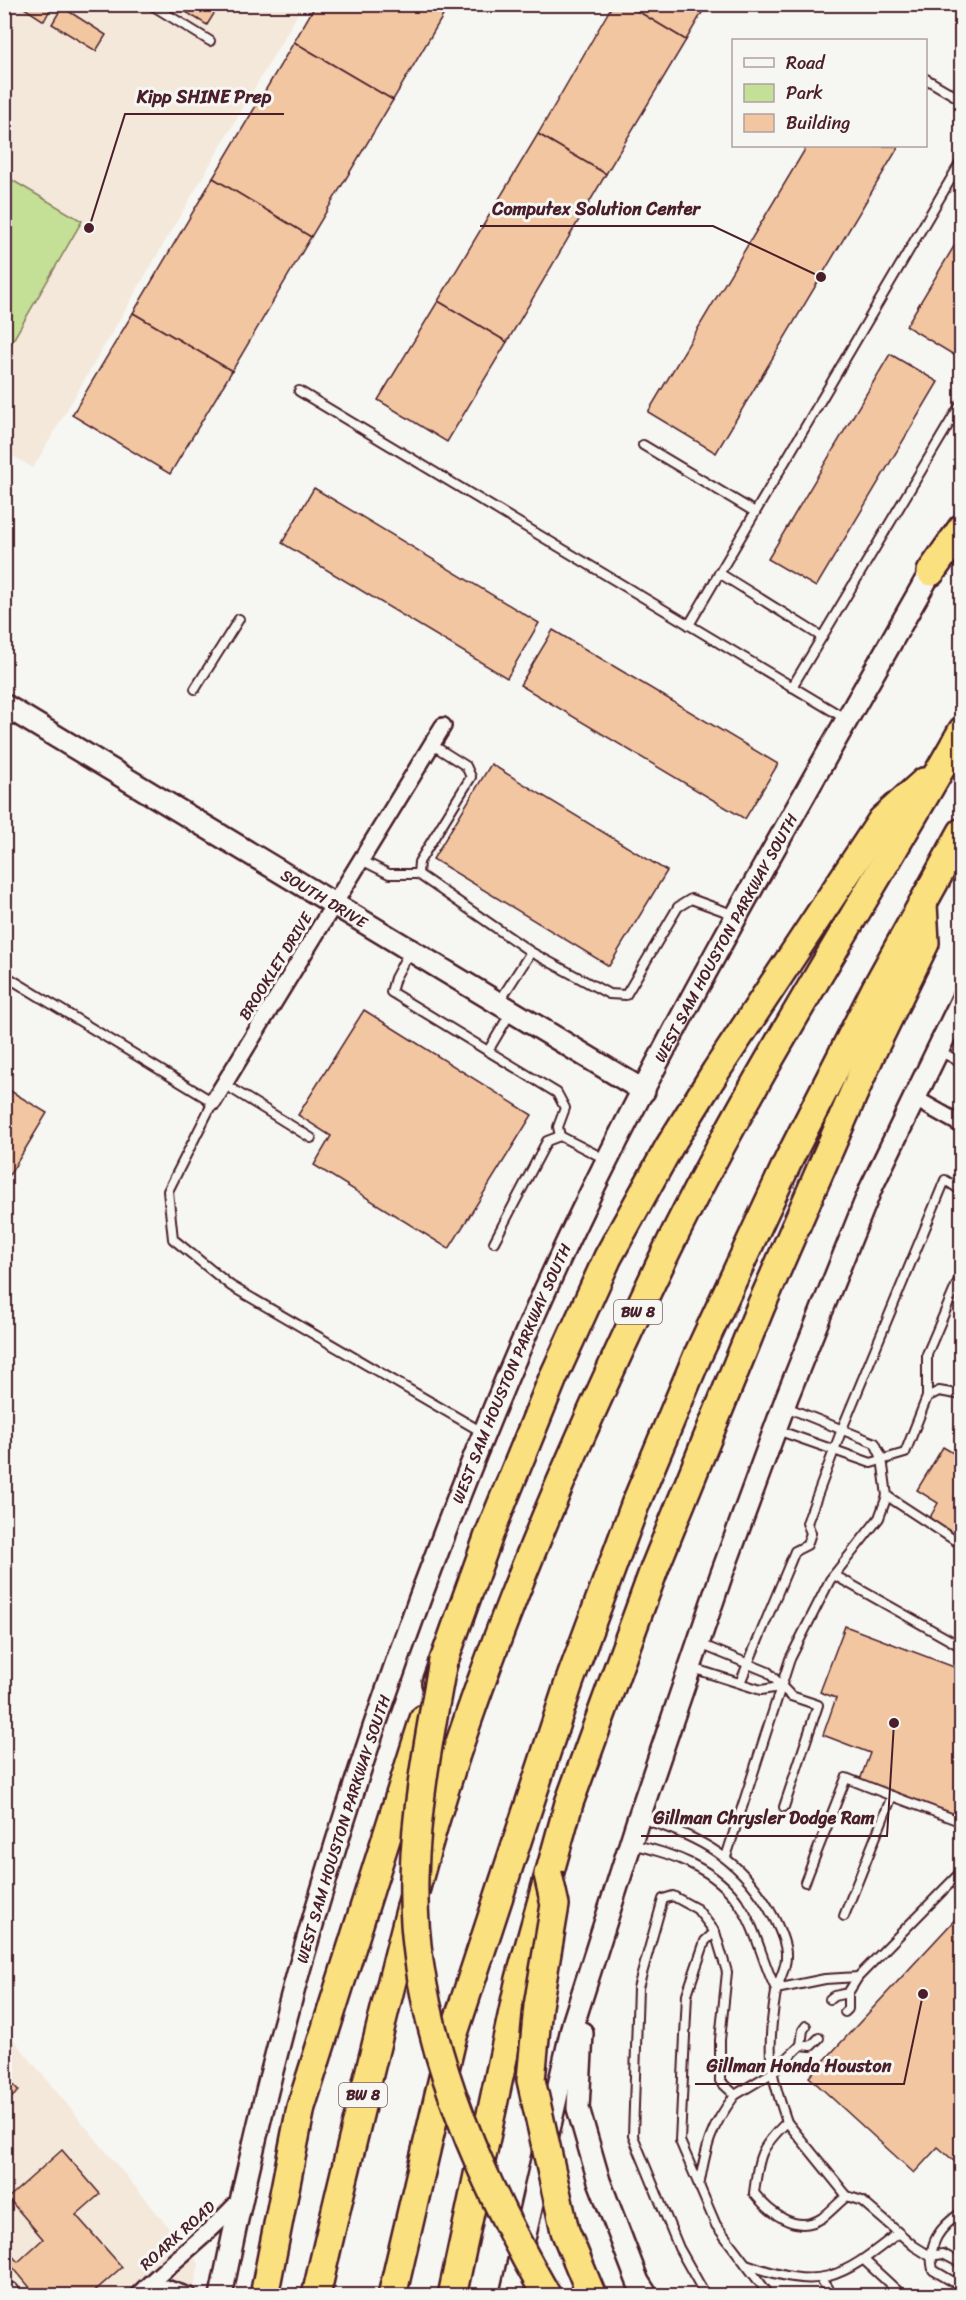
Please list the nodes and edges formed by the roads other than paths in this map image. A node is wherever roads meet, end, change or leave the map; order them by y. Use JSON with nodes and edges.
{"nodes":[{"id":1,"x":150,"y":4,"type":"edge"},
{"id":2,"x":210,"y":41,"type":"dead end"},
{"id":3,"x":927,"y":80,"type":"edge"},
{"id":4,"x":962,"y":100,"type":"edge"},
{"id":5,"x":962,"y":160,"type":"edge"},
{"id":6,"x":299,"y":392,"type":"dead end"},
{"id":7,"x":962,"y":402,"type":"edge"},
{"id":8,"x":644,"y":445,"type":"dead end"},
{"id":9,"x":755,"y":512,"type":"junction"},
{"id":10,"x":962,"y":517,"type":"edge"},
{"id":11,"x":962,"y":528,"type":"edge"},
{"id":12,"x":931,"y":572,"type":"junction"},
{"id":13,"x":719,"y":573,"type":"junction"},
{"id":14,"x":239,"y":619,"type":"dead end"},
{"id":15,"x":689,"y":625,"type":"junction"},
{"id":16,"x":822,"y":637,"type":"junction"},
{"id":17,"x":792,"y":687,"type":"junction"},
{"id":18,"x":195,"y":689,"type":"dead end"},
{"id":19,"x":4,"y":705,"type":"edge"},
{"id":20,"x":847,"y":720,"type":"junction"},
{"id":21,"x":442,"y":726,"type":"dead end"},
{"id":22,"x":962,"y":731,"type":"edge"},
{"id":23,"x":432,"y":744,"type":"junction"},
{"id":24,"x":942,"y":766,"type":"junction"},
{"id":25,"x":962,"y":832,"type":"edge"},
{"id":26,"x":361,"y":860,"type":"junction"},
{"id":27,"x":418,"y":874,"type":"junction"},
{"id":28,"x":335,"y":903,"type":"junction"},
{"id":29,"x":923,"y":903,"type":"junction"},
{"id":30,"x":737,"y":916,"type":"junction"},
{"id":31,"x":411,"y":949,"type":"junction"},
{"id":32,"x":531,"y":952,"type":"junction"},
{"id":33,"x":4,"y":975,"type":"edge"},
{"id":34,"x":962,"y":1000,"type":"edge"},
{"id":35,"x":505,"y":1006,"type":"junction"},
{"id":36,"x":937,"y":1050,"type":"junction"},
{"id":37,"x":488,"y":1051,"type":"junction"},
{"id":38,"x":962,"y":1064,"type":"edge"},
{"id":39,"x":224,"y":1084,"type":"junction"},
{"id":40,"x":644,"y":1091,"type":"junction"},
{"id":41,"x":914,"y":1098,"type":"junction"},
{"id":42,"x":213,"y":1102,"type":"junction"},
{"id":43,"x":960,"y":1121,"type":"edge"},
{"id":44,"x":560,"y":1136,"type":"junction"},
{"id":45,"x":312,"y":1138,"type":"dead end"},
{"id":46,"x":608,"y":1160,"type":"junction"},
{"id":47,"x":962,"y":1191,"type":"edge"},
{"id":48,"x":494,"y":1242,"type":"dead end"},
{"id":49,"x":962,"y":1272,"type":"edge"},
{"id":50,"x":962,"y":1395,"type":"edge"},
{"id":51,"x":927,"y":1397,"type":"junction"},
{"id":52,"x":784,"y":1406,"type":"junction"},
{"id":53,"x":842,"y":1429,"type":"junction"},
{"id":54,"x":775,"y":1430,"type":"junction"},
{"id":55,"x":484,"y":1432,"type":"junction"},
{"id":56,"x":833,"y":1450,"type":"junction"},
{"id":57,"x":882,"y":1458,"type":"junction"},
{"id":58,"x":887,"y":1496,"type":"junction"},
{"id":59,"x":962,"y":1545,"type":"edge"},
{"id":60,"x":834,"y":1575,"type":"junction"},
{"id":61,"x":698,"y":1643,"type":"junction"},
{"id":62,"x":962,"y":1647,"type":"edge"},
{"id":63,"x":443,"y":1661,"type":"junction"},
{"id":64,"x":747,"y":1662,"type":"junction"},
{"id":65,"x":690,"y":1667,"type":"junction"},
{"id":66,"x":740,"y":1683,"type":"junction"},
{"id":67,"x":780,"y":1686,"type":"junction"},
{"id":68,"x":892,"y":1796,"type":"junction"},
{"id":69,"x":784,"y":1807,"type":"dead end"},
{"id":70,"x":639,"y":1818,"type":"junction"},
{"id":71,"x":962,"y":1822,"type":"edge"},
{"id":72,"x":630,"y":1844,"type":"junction"},
{"id":73,"x":726,"y":1857,"type":"junction"},
{"id":74,"x":962,"y":1871,"type":"edge"},
{"id":75,"x":548,"y":1874,"type":"junction"},
{"id":76,"x":805,"y":1882,"type":"dead end"},
{"id":77,"x":844,"y":1916,"type":"dead end"},
{"id":78,"x":715,"y":1932,"type":"junction"},
{"id":79,"x":858,"y":1977,"type":"junction"},
{"id":80,"x":587,"y":1983,"type":"junction"},
{"id":81,"x":776,"y":1989,"type":"junction"},
{"id":82,"x":848,"y":1993,"type":"junction"},
{"id":83,"x":831,"y":1999,"type":"dead end"},
{"id":84,"x":845,"y":2012,"type":"dead end"},
{"id":85,"x":806,"y":2026,"type":"dead end"},
{"id":86,"x":819,"y":2038,"type":"dead end"},
{"id":87,"x":801,"y":2045,"type":"junction"},
{"id":88,"x":772,"y":2073,"type":"junction"},
{"id":89,"x":735,"y":2095,"type":"junction"},
{"id":90,"x":787,"y":2122,"type":"junction"},
{"id":91,"x":699,"y":2188,"type":"junction"},
{"id":92,"x":847,"y":2196,"type":"junction"},
{"id":93,"x":239,"y":2201,"type":"junction"},
{"id":94,"x":962,"y":2212,"type":"edge"},
{"id":95,"x":898,"y":2233,"type":"junction"},
{"id":96,"x":930,"y":2256,"type":"junction"},
{"id":97,"x":864,"y":2260,"type":"junction"},
{"id":98,"x":745,"y":2264,"type":"junction"},
{"id":99,"x":962,"y":2264,"type":"edge"},
{"id":100,"x":820,"y":2278,"type":"junction"},
{"id":101,"x":962,"y":2287,"type":"edge"},
{"id":102,"x":13,"y":2288,"type":"dead end"},
{"id":103,"x":19,"y":2295,"type":"edge"},
{"id":104,"x":138,"y":2295,"type":"edge"},
{"id":105,"x":189,"y":2295,"type":"edge"},
{"id":106,"x":220,"y":2295,"type":"edge"},
{"id":107,"x":264,"y":2295,"type":"edge"},
{"id":108,"x":316,"y":2295,"type":"edge"},
{"id":109,"x":392,"y":2295,"type":"edge"},
{"id":110,"x":452,"y":2295,"type":"edge"},
{"id":111,"x":512,"y":2295,"type":"edge"},
{"id":112,"x":547,"y":2295,"type":"edge"},
{"id":113,"x":592,"y":2295,"type":"edge"},
{"id":114,"x":647,"y":2295,"type":"edge"},
{"id":115,"x":706,"y":2295,"type":"edge"},
{"id":116,"x":770,"y":2295,"type":"edge"},
{"id":117,"x":832,"y":2295,"type":"edge"},
{"id":118,"x":903,"y":2295,"type":"edge"}],
"edges":[{"from":1,"to":2,"type":"lane"},
{"from":3,"to":4,"type":"lane"},
{"from":5,"to":9,"type":"lane"},
{"from":6,"to":15,"type":"lane"},
{"from":7,"to":16,"type":"lane"},
{"from":8,"to":9,"type":"lane"},
{"from":9,"to":13,"type":"lane"},
{"from":10,"to":12,"type":"main road","name":"WEST SAM HOUSTON PARKWAY SOUTH"},
{"from":11,"to":12,"type":"highway"},
{"from":12,"to":20,"type":"main road","name":"WEST SAM HOUSTON PARKWAY SOUTH"},
{"from":13,"to":15,"type":"lane"},
{"from":13,"to":16,"type":"lane"},
{"from":14,"to":18,"type":"lane"},
{"from":15,"to":17,"type":"lane"},
{"from":16,"to":17,"type":"lane"},
{"from":17,"to":20,"type":"lane"},
{"from":19,"to":28,"type":"main road","name":"SOUTH DRIVE"},
{"from":20,"to":30,"type":"main road","name":"WEST SAM HOUSTON PARKWAY SOUTH"},
{"from":21,"to":23,"type":"street","name":"BROOKLET DRIVE"},
{"from":22,"to":24,"type":"highway","number":"BW 8"},
{"from":23,"to":26,"type":"street","name":"BROOKLET DRIVE"},
{"from":23,"to":27,"type":"lane"},
{"from":24,"to":63,"type":"highway"},
{"from":24,"to":108,"type":"highway","number":"BW 8"},
{"from":25,"to":29,"type":"highway"},
{"from":26,"to":27,"type":"lane"},
{"from":26,"to":28,"type":"street","name":"BROOKLET DRIVE"},
{"from":27,"to":32,"type":"lane"},
{"from":28,"to":31,"type":"main road","name":"SOUTH DRIVE"},
{"from":28,"to":39,"type":"street","name":"BROOKLET DRIVE"},
{"from":29,"to":75,"type":"highway"},
{"from":29,"to":109,"type":"highway","bridge":true},
{"from":30,"to":32,"type":"lane"},
{"from":30,"to":40,"type":"main road","name":"WEST SAM HOUSTON PARKWAY SOUTH"},
{"from":31,"to":35,"type":"main road","name":"SOUTH DRIVE"},
{"from":31,"to":37,"type":"lane"},
{"from":32,"to":35,"type":"lane"},
{"from":33,"to":42,"type":"lane"},
{"from":34,"to":36,"type":"main road"},
{"from":35,"to":37,"type":"lane"},
{"from":35,"to":40,"type":"main road","name":"SOUTH DRIVE"},
{"from":36,"to":38,"type":"lane"},
{"from":36,"to":41,"type":"main road"},
{"from":37,"to":44,"type":"lane"},
{"from":39,"to":42,"type":"street","name":"BROOKLET DRIVE"},
{"from":39,"to":45,"type":"lane"},
{"from":40,"to":46,"type":"main road","name":"WEST SAM HOUSTON PARKWAY SOUTH"},
{"from":41,"to":43,"type":"street"},
{"from":41,"to":52,"type":"main road"},
{"from":42,"to":55,"type":"lane"},
{"from":44,"to":46,"type":"lane"},
{"from":44,"to":48,"type":"lane"},
{"from":46,"to":55,"type":"main road","name":"WEST SAM HOUSTON PARKWAY SOUTH"},
{"from":47,"to":53,"type":"lane"},
{"from":49,"to":51,"type":"lane"},
{"from":50,"to":51,"type":"lane"},
{"from":51,"to":57,"type":"lane"},
{"from":52,"to":53,"type":"lane"},
{"from":52,"to":54,"type":"main road"},
{"from":53,"to":56,"type":"lane"},
{"from":53,"to":57,"type":"lane"},
{"from":54,"to":56,"type":"lane"},
{"from":54,"to":61,"type":"main road"},
{"from":55,"to":93,"type":"main road","name":"WEST SAM HOUSTON PARKWAY SOUTH"},
{"from":56,"to":57,"type":"lane"},
{"from":56,"to":64,"type":"lane"},
{"from":57,"to":58,"type":"lane"},
{"from":58,"to":59,"type":"lane"},
{"from":58,"to":60,"type":"lane"},
{"from":60,"to":62,"type":"lane"},
{"from":60,"to":67,"type":"lane"},
{"from":61,"to":64,"type":"lane"},
{"from":61,"to":65,"type":"main road"},
{"from":63,"to":107,"type":"highway","bridge":true},
{"from":63,"to":112,"type":"highway","bridge":true},
{"from":64,"to":66,"type":"lane"},
{"from":64,"to":67,"type":"lane"},
{"from":65,"to":66,"type":"lane"},
{"from":65,"to":70,"type":"main road"},
{"from":66,"to":67,"type":"lane"},
{"from":67,"to":69,"type":"lane"},
{"from":67,"to":73,"type":"lane"},
{"from":68,"to":71,"type":"lane"},
{"from":68,"to":76,"type":"lane"},
{"from":68,"to":77,"type":"lane"},
{"from":70,"to":72,"type":"main road"},
{"from":70,"to":73,"type":"lane"},
{"from":72,"to":80,"type":"main road"},
{"from":72,"to":81,"type":"lane"},
{"from":73,"to":81,"type":"lane"},
{"from":74,"to":79,"type":"lane"},
{"from":75,"to":110,"type":"highway","bridge":true},
{"from":75,"to":113,"type":"highway","bridge":true},
{"from":78,"to":89,"type":"lane"},
{"from":78,"to":91,"type":"lane"},
{"from":78,"to":115,"type":"lane"},
{"from":79,"to":81,"type":"lane"},
{"from":79,"to":82,"type":"lane"},
{"from":80,"to":111,"type":"main road"},
{"from":80,"to":114,"type":"main road"},
{"from":81,"to":88,"type":"lane"},
{"from":82,"to":83,"type":"lane"},
{"from":82,"to":84,"type":"lane"},
{"from":85,"to":87,"type":"lane"},
{"from":86,"to":87,"type":"lane"},
{"from":87,"to":88,"type":"lane"},
{"from":88,"to":89,"type":"lane"},
{"from":88,"to":90,"type":"lane"},
{"from":89,"to":91,"type":"lane"},
{"from":90,"to":92,"type":"lane"},
{"from":90,"to":92,"type":"lane"},
{"from":91,"to":98,"type":"lane"},
{"from":92,"to":95,"type":"lane"},
{"from":93,"to":104,"type":"street","name":"ROARK ROAD"},
{"from":93,"to":106,"type":"main road","name":"WEST SAM HOUSTON PARKWAY SOUTH"},
{"from":94,"to":96,"type":"lane"},
{"from":95,"to":96,"type":"lane"},
{"from":95,"to":97,"type":"lane"},
{"from":96,"to":99,"type":"lane"},
{"from":96,"to":101,"type":"lane"},
{"from":97,"to":100,"type":"lane"},
{"from":97,"to":118,"type":"lane"},
{"from":98,"to":100,"type":"lane"},
{"from":98,"to":116,"type":"lane"},
{"from":100,"to":117,"type":"lane"},
{"from":102,"to":103,"type":"lane"},
{"from":104,"to":105,"type":"street","name":"ROARK ROAD"}]}
